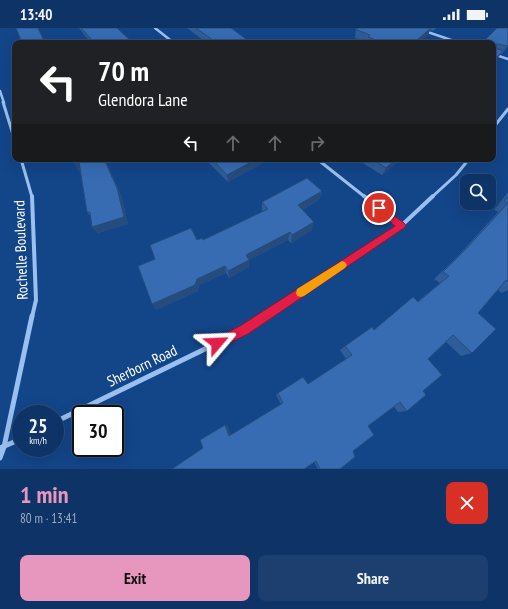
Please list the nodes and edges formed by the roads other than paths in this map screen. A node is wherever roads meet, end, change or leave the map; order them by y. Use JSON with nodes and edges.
{"nodes":[{"id":1,"x":155,"y":28,"type":"edge"},
{"id":2,"x":416,"y":28,"type":"edge"},
{"id":3,"x":170,"y":40,"type":"edge"},
{"id":4,"x":451,"y":40,"type":"edge"},
{"id":5,"x":496,"y":55,"type":"edge"},
{"id":6,"x":508,"y":59,"type":"edge"},
{"id":7,"x":0,"y":91,"type":"edge"},
{"id":8,"x":508,"y":109,"type":"edge"},
{"id":9,"x":496,"y":124,"type":"edge"},
{"id":10,"x":12,"y":131,"type":"edge"},
{"id":11,"x":21,"y":162,"type":"edge"},
{"id":12,"x":321,"y":162,"type":"edge"},
{"id":13,"x":467,"y":162,"type":"edge"},
{"id":14,"x":401,"y":226,"type":"junction"},
{"id":15,"x":64,"y":418,"type":"edge"},
{"id":16,"x":12,"y":443,"type":"edge"},
{"id":17,"x":2,"y":448,"type":"edge"},
{"id":18,"x":0,"y":458,"type":"edge"}],
"edges":[{"from":1,"to":3,"type":"street"},
{"from":2,"to":4,"type":"street"},
{"from":5,"to":6,"type":"street"},
{"from":7,"to":10,"type":"street"},
{"from":8,"to":9,"type":"street"},
{"from":11,"to":17,"type":"street","name":"Rochelle Boulevard"},
{"from":12,"to":14,"type":"street"},
{"from":13,"to":14,"type":"street","name":"Sherborn Road"},
{"from":14,"to":15,"type":"street","name":"Sherborn Road"},
{"from":16,"to":17,"type":"street"},
{"from":17,"to":18,"type":"street","name":"Rochelle Boulevard"}]}
